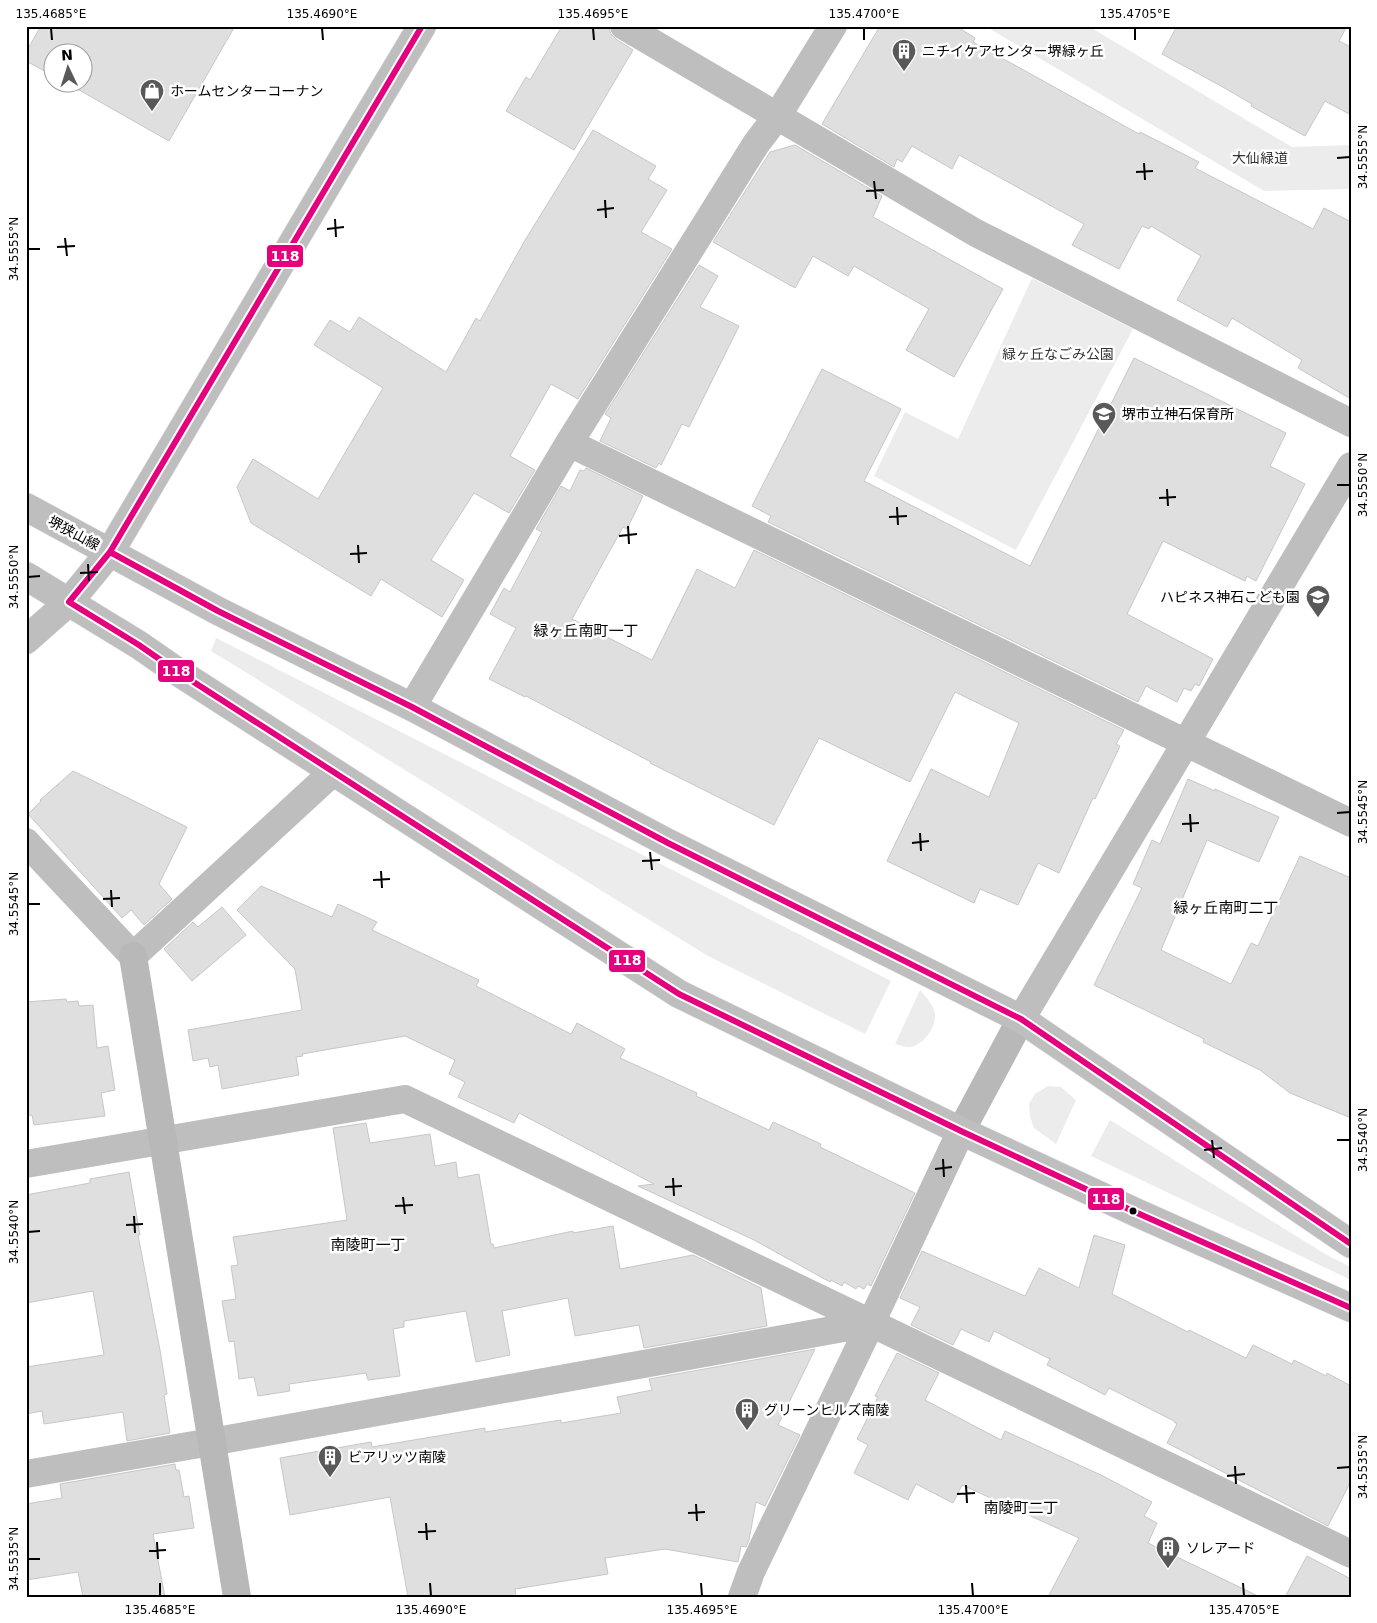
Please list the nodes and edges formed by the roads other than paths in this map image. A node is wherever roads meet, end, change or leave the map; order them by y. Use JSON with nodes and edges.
{"nodes":[{"id":1,"x":422,"y":26,"type":"edge"},
{"id":2,"x":624,"y":26,"type":"edge"},
{"id":3,"x":833,"y":26,"type":"edge"},
{"id":4,"x":778,"y":115,"type":"junction"},
{"id":5,"x":1351,"y":423,"type":"edge"},
{"id":6,"x":569,"y":444,"type":"junction"},
{"id":7,"x":1351,"y":466,"type":"edge"},
{"id":8,"x":26,"y":507,"type":"edge"},
{"id":9,"x":110,"y":552,"type":"junction"},
{"id":10,"x":26,"y":576,"type":"edge"},
{"id":11,"x":69,"y":602,"type":"junction"},
{"id":12,"x":26,"y":640,"type":"edge"},
{"id":13,"x":412,"y":707,"type":"junction"},
{"id":14,"x":1186,"y":742,"type":"junction"},
{"id":15,"x":333,"y":772,"type":"junction"},
{"id":16,"x":1351,"y":823,"type":"edge"},
{"id":17,"x":26,"y":842,"type":"edge"},
{"id":18,"x":133,"y":956,"type":"junction"},
{"id":19,"x":1021,"y":1019,"type":"junction"},
{"id":20,"x":961,"y":1131,"type":"junction"},
{"id":21,"x":163,"y":1141,"type":"junction"},
{"id":22,"x":26,"y":1164,"type":"edge"},
{"id":23,"x":1351,"y":1244,"type":"edge"},
{"id":24,"x":1351,"y":1308,"type":"edge"},
{"id":25,"x":871,"y":1323,"type":"junction"},
{"id":26,"x":211,"y":1442,"type":"junction"},
{"id":27,"x":26,"y":1474,"type":"edge"},
{"id":28,"x":1351,"y":1554,"type":"edge"},
{"id":29,"x":237,"y":1597,"type":"edge"},
{"id":30,"x":742,"y":1597,"type":"edge"}],
"edges":[{"from":1,"to":9,"type":"street"},
{"from":2,"to":4,"type":"street"},
{"from":3,"to":4,"type":"street"},
{"from":4,"to":5,"type":"street"},
{"from":4,"to":6,"type":"street"},
{"from":6,"to":13,"type":"street"},
{"from":6,"to":14,"type":"street"},
{"from":7,"to":14,"type":"street"},
{"from":8,"to":9,"type":"street","name":"堺狭山線"},
{"from":9,"to":11,"type":"street"},
{"from":9,"to":13,"type":"street","name":"堺狭山線"},
{"from":10,"to":11,"type":"street"},
{"from":11,"to":12,"type":"street"},
{"from":11,"to":15,"type":"street"},
{"from":13,"to":19,"type":"street","name":"堺狭山線"},
{"from":14,"to":16,"type":"street"},
{"from":14,"to":19,"type":"street"},
{"from":15,"to":18,"type":"street"},
{"from":15,"to":20,"type":"street"},
{"from":17,"to":18,"type":"street"},
{"from":18,"to":21,"type":"street"},
{"from":19,"to":20,"type":"street"},
{"from":19,"to":23,"type":"street","name":"堺狭山線"},
{"from":20,"to":24,"type":"street"},
{"from":20,"to":25,"type":"street"},
{"from":21,"to":22,"type":"street"},
{"from":21,"to":25,"type":"street"},
{"from":21,"to":26,"type":"street"},
{"from":25,"to":26,"type":"street"},
{"from":25,"to":28,"type":"street"},
{"from":25,"to":30,"type":"street"},
{"from":26,"to":27,"type":"street"},
{"from":26,"to":29,"type":"street"}]}
